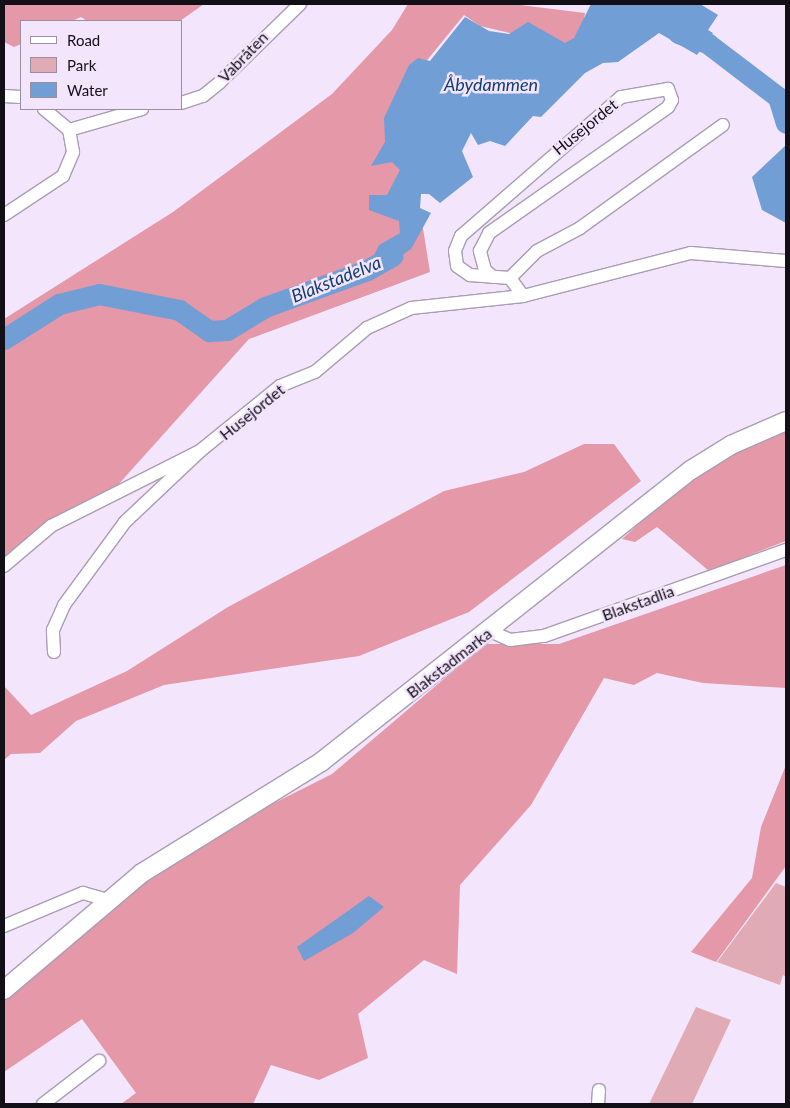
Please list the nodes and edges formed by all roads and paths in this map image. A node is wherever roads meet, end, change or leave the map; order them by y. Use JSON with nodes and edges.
{"nodes":[{"id":1,"x":300,"y":4,"type":"edge"},
{"id":2,"x":4,"y":96,"type":"edge"},
{"id":3,"x":20,"y":97,"type":"edge"},
{"id":4,"x":182,"y":103,"type":"edge"},
{"id":5,"x":45,"y":110,"type":"edge"},
{"id":6,"x":139,"y":110,"type":"edge"},
{"id":7,"x":723,"y":125,"type":"dead end"},
{"id":8,"x":69,"y":130,"type":"junction"},
{"id":9,"x":4,"y":215,"type":"edge"},
{"id":10,"x":786,"y":261,"type":"edge"},
{"id":11,"x":493,"y":277,"type":"junction"},
{"id":12,"x":510,"y":278,"type":"junction"},
{"id":13,"x":523,"y":296,"type":"junction"},
{"id":14,"x":786,"y":421,"type":"edge"},
{"id":15,"x":200,"y":451,"type":"junction"},
{"id":16,"x":786,"y":550,"type":"edge"},
{"id":17,"x":4,"y":566,"type":"edge"},
{"id":18,"x":490,"y":631,"type":"junction"},
{"id":19,"x":54,"y":652,"type":"dead end"},
{"id":20,"x":107,"y":900,"type":"junction"},
{"id":21,"x":4,"y":926,"type":"edge"},
{"id":22,"x":4,"y":990,"type":"edge"},
{"id":23,"x":99,"y":1061,"type":"dead end"},
{"id":24,"x":599,"y":1090,"type":"dead end"},
{"id":25,"x":43,"y":1104,"type":"edge"},
{"id":26,"x":598,"y":1104,"type":"edge"}],
"edges":[{"from":1,"to":4,"type":"street","name":"Vabråten"},
{"from":2,"to":3,"type":"street"},
{"from":5,"to":8,"type":"street"},
{"from":6,"to":8,"type":"street"},
{"from":7,"to":12,"type":"street"},
{"from":8,"to":9,"type":"street"},
{"from":10,"to":13,"type":"street","name":"Husejordet"},
{"from":11,"to":11,"type":"street","name":"Husejordet"},
{"from":11,"to":12,"type":"street","name":"Husejordet"},
{"from":12,"to":13,"type":"street"},
{"from":13,"to":15,"type":"street","name":"Husejordet"},
{"from":14,"to":18,"type":"main road","name":"Blakstadmarka"},
{"from":15,"to":17,"type":"street","name":"Husejordet"},
{"from":15,"to":19,"type":"street","name":"Husejordet"},
{"from":16,"to":18,"type":"street","name":"Blakstadlia"},
{"from":18,"to":20,"type":"main road","name":"Blakstadmarka"},
{"from":20,"to":21,"type":"street"},
{"from":20,"to":22,"type":"main road","name":"Blakstadmarka"},
{"from":23,"to":25,"type":"street"},
{"from":24,"to":26,"type":"street"}]}
